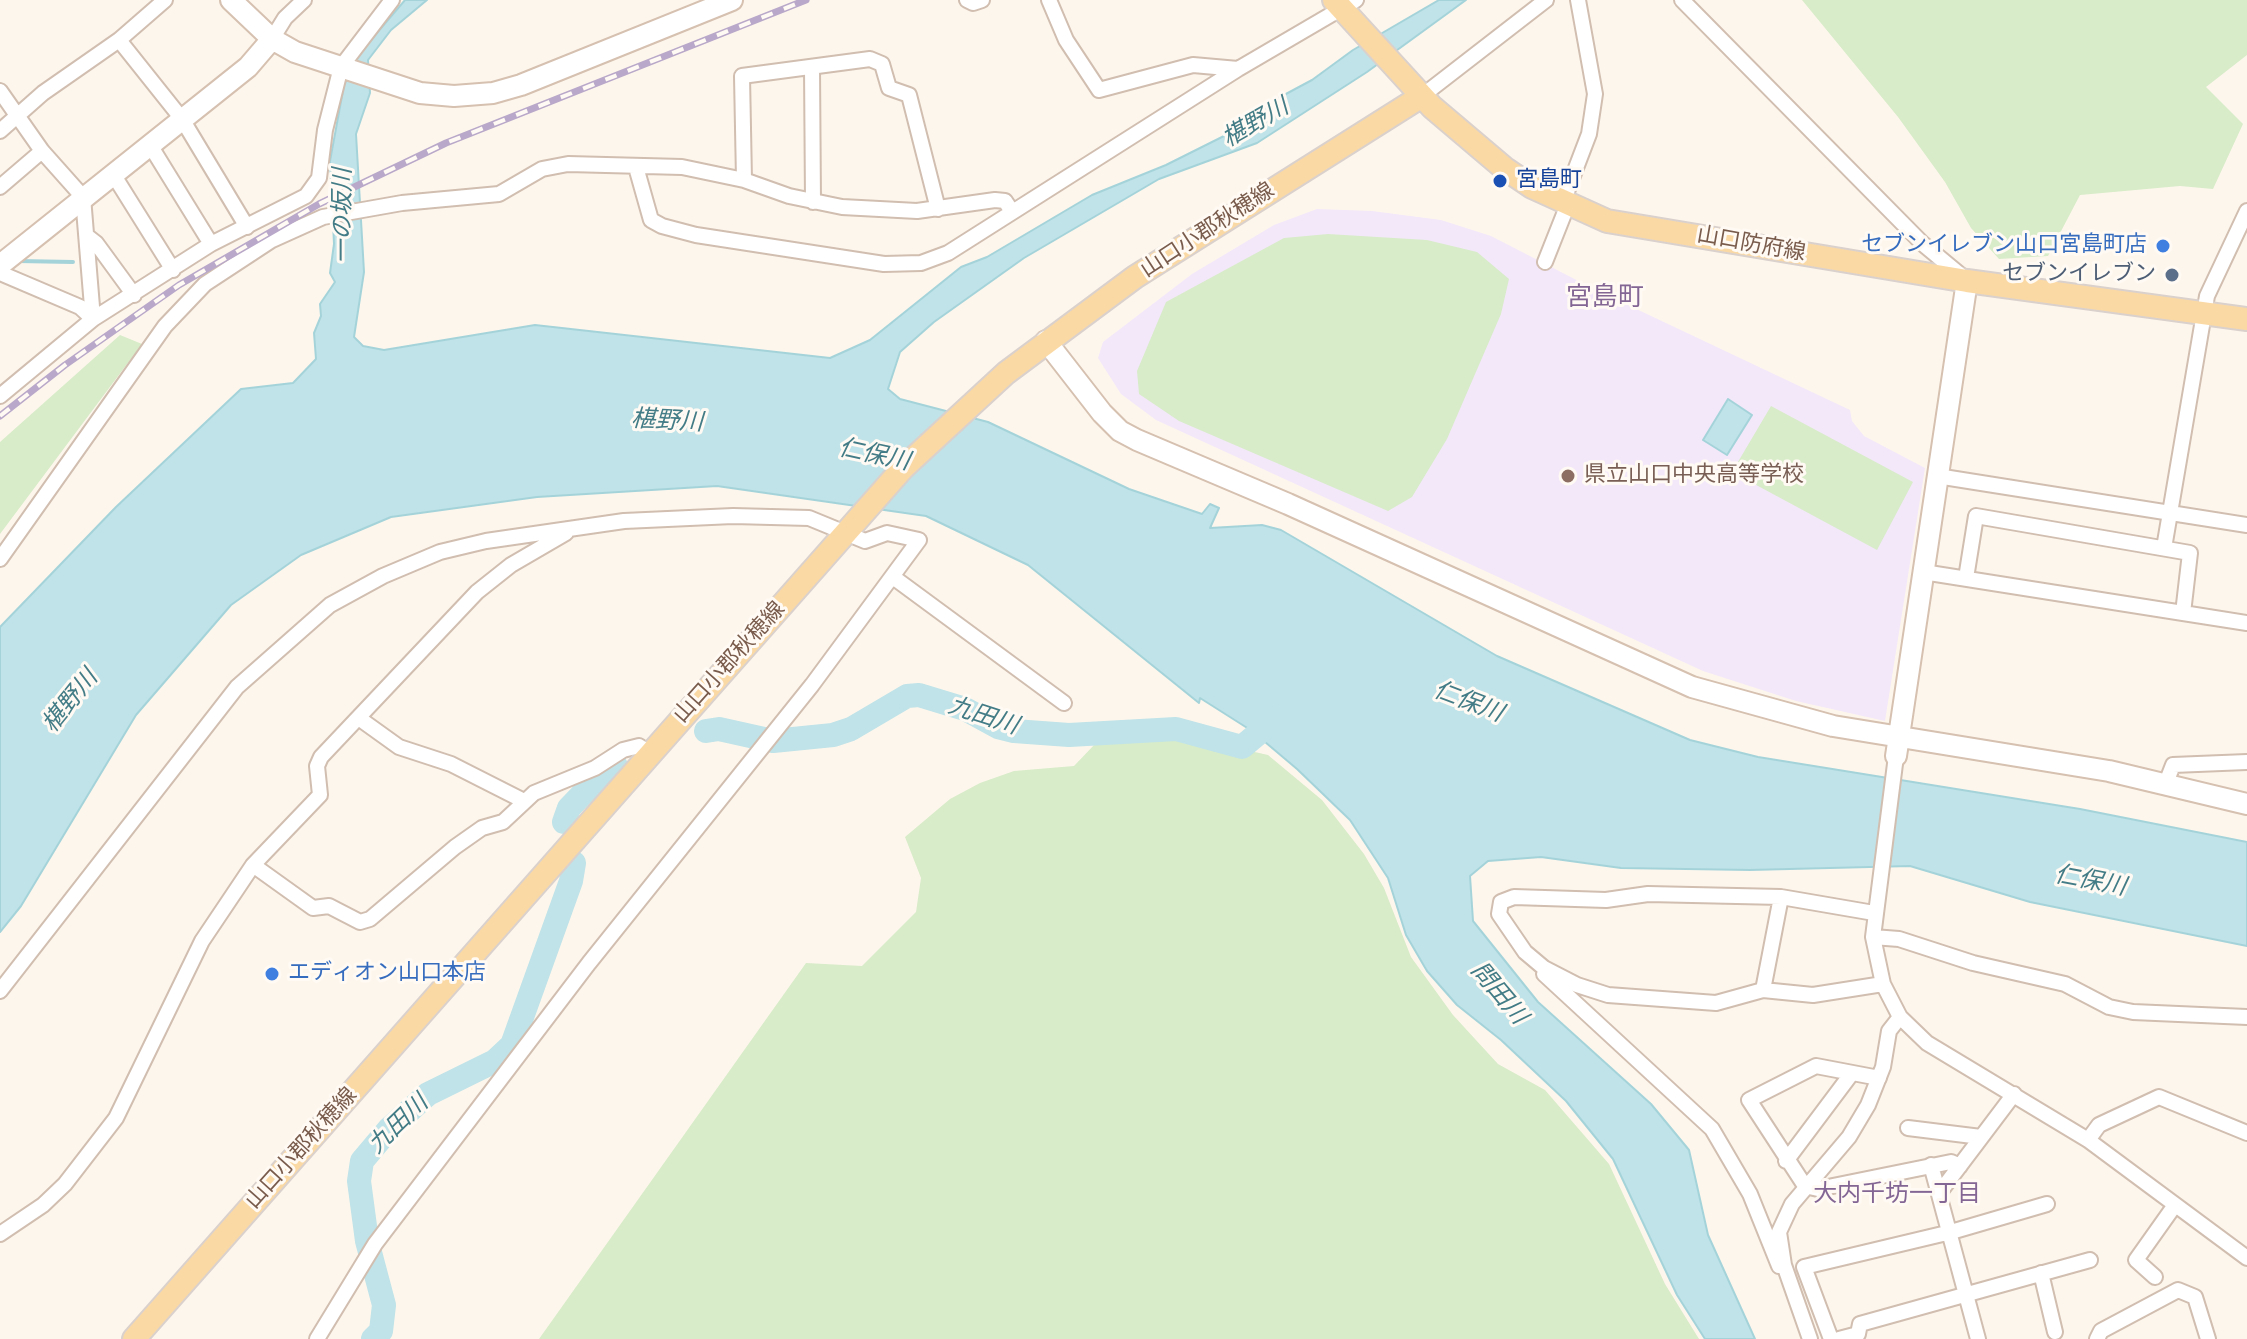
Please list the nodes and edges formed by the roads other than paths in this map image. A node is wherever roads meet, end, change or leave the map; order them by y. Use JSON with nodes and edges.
{"nodes":[{"id":1,"x":165,"y":0,"type":"edge"},
{"id":2,"x":231,"y":0,"type":"edge"},
{"id":3,"x":304,"y":0,"type":"edge"},
{"id":4,"x":392,"y":0,"type":"edge"},
{"id":5,"x":732,"y":0,"type":"edge"},
{"id":6,"x":967,"y":0,"type":"edge"},
{"id":7,"x":982,"y":0,"type":"edge"},
{"id":8,"x":1049,"y":0,"type":"edge"},
{"id":9,"x":1546,"y":0,"type":"edge"},
{"id":10,"x":1578,"y":0,"type":"edge"},
{"id":11,"x":1682,"y":0,"type":"edge"},
{"id":12,"x":1345,"y":6,"type":"edge"},
{"id":13,"x":272,"y":39,"type":"junction"},
{"id":14,"x":119,"y":40,"type":"junction"},
{"id":15,"x":343,"y":67,"type":"junction"},
{"id":16,"x":812,"y":68,"type":"junction"},
{"id":17,"x":1238,"y":69,"type":"junction"},
{"id":18,"x":0,"y":91,"type":"edge"},
{"id":19,"x":1422,"y":96,"type":"junction"},
{"id":20,"x":16,"y":114,"type":"junction"},
{"id":21,"x":182,"y":119,"type":"junction"},
{"id":22,"x":0,"y":131,"type":"edge"},
{"id":23,"x":150,"y":145,"type":"junction"},
{"id":24,"x":42,"y":151,"type":"junction"},
{"id":25,"x":636,"y":167,"type":"junction"},
{"id":26,"x":113,"y":174,"type":"junction"},
{"id":27,"x":744,"y":180,"type":"junction"},
{"id":28,"x":0,"y":187,"type":"edge"},
{"id":29,"x":306,"y":196,"type":"junction"},
{"id":30,"x":83,"y":197,"type":"junction"},
{"id":31,"x":813,"y":202,"type":"junction"},
{"id":32,"x":1566,"y":203,"type":"junction"},
{"id":33,"x":938,"y":209,"type":"junction"},
{"id":34,"x":1011,"y":210,"type":"junction"},
{"id":35,"x":2247,"y":211,"type":"edge"},
{"id":36,"x":320,"y":219,"type":"junction"},
{"id":37,"x":247,"y":227,"type":"junction"},
{"id":38,"x":87,"y":236,"type":"junction"},
{"id":39,"x":211,"y":244,"type":"junction"},
{"id":40,"x":1545,"y":262,"type":"dead end"},
{"id":41,"x":0,"y":265,"type":"edge"},
{"id":42,"x":173,"y":270,"type":"junction"},
{"id":43,"x":0,"y":273,"type":"edge"},
{"id":44,"x":1967,"y":281,"type":"junction"},
{"id":45,"x":134,"y":295,"type":"junction"},
{"id":46,"x":2203,"y":313,"type":"junction"},
{"id":47,"x":93,"y":319,"type":"junction"},
{"id":48,"x":2247,"y":319,"type":"edge"},
{"id":49,"x":1046,"y":341,"type":"junction"},
{"id":50,"x":0,"y":396,"type":"edge"},
{"id":51,"x":1937,"y":476,"type":"junction"},
{"id":52,"x":2172,"y":514,"type":"junction"},
{"id":53,"x":2247,"y":525,"type":"edge"},
{"id":54,"x":573,"y":528,"type":"junction"},
{"id":55,"x":849,"y":530,"type":"junction"},
{"id":56,"x":2164,"y":548,"type":"junction"},
{"id":57,"x":0,"y":559,"type":"edge"},
{"id":58,"x":1923,"y":572,"type":"junction"},
{"id":59,"x":893,"y":577,"type":"junction"},
{"id":60,"x":1966,"y":578,"type":"junction"},
{"id":61,"x":2183,"y":613,"type":"junction"},
{"id":62,"x":2247,"y":623,"type":"edge"},
{"id":63,"x":1064,"y":703,"type":"dead end"},
{"id":64,"x":360,"y":719,"type":"junction"},
{"id":65,"x":1897,"y":751,"type":"junction"},
{"id":66,"x":649,"y":753,"type":"junction"},
{"id":67,"x":2247,"y":762,"type":"edge"},
{"id":68,"x":2166,"y":783,"type":"junction"},
{"id":69,"x":524,"y":801,"type":"junction"},
{"id":70,"x":2247,"y":804,"type":"edge"},
{"id":71,"x":253,"y":865,"type":"junction"},
{"id":72,"x":1781,"y":897,"type":"junction"},
{"id":73,"x":1875,"y":910,"type":"junction"},
{"id":74,"x":1873,"y":937,"type":"junction"},
{"id":75,"x":1544,"y":968,"type":"junction"},
{"id":76,"x":1883,"y":984,"type":"junction"},
{"id":77,"x":1763,"y":990,"type":"junction"},
{"id":78,"x":0,"y":991,"type":"edge"},
{"id":79,"x":1900,"y":1017,"type":"junction"},
{"id":80,"x":2247,"y":1017,"type":"edge"},
{"id":81,"x":1852,"y":1073,"type":"junction"},
{"id":82,"x":1879,"y":1078,"type":"junction"},
{"id":83,"x":2014,"y":1094,"type":"junction"},
{"id":84,"x":1908,"y":1128,"type":"dead end"},
{"id":85,"x":2247,"y":1133,"type":"edge"},
{"id":86,"x":1981,"y":1137,"type":"junction"},
{"id":87,"x":2088,"y":1140,"type":"junction"},
{"id":88,"x":1786,"y":1161,"type":"junction"},
{"id":89,"x":1931,"y":1165,"type":"junction"},
{"id":90,"x":1960,"y":1166,"type":"junction"},
{"id":91,"x":1805,"y":1186,"type":"junction"},
{"id":92,"x":1940,"y":1192,"type":"junction"},
{"id":93,"x":2047,"y":1204,"type":"dead end"},
{"id":94,"x":2175,"y":1205,"type":"junction"},
{"id":95,"x":1951,"y":1232,"type":"junction"},
{"id":96,"x":0,"y":1234,"type":"edge"},
{"id":97,"x":2247,"y":1258,"type":"edge"},
{"id":98,"x":2090,"y":1260,"type":"dead end"},
{"id":99,"x":1784,"y":1265,"type":"junction"},
{"id":100,"x":2041,"y":1273,"type":"junction"},
{"id":101,"x":2155,"y":1277,"type":"dead end"},
{"id":102,"x":1967,"y":1295,"type":"junction"},
{"id":103,"x":2055,"y":1332,"type":"dead end"},
{"id":104,"x":134,"y":1339,"type":"edge"},
{"id":105,"x":317,"y":1339,"type":"edge"},
{"id":106,"x":1810,"y":1339,"type":"edge"},
{"id":107,"x":1831,"y":1339,"type":"edge"},
{"id":108,"x":1839,"y":1339,"type":"edge"},
{"id":109,"x":1978,"y":1339,"type":"edge"},
{"id":110,"x":2097,"y":1339,"type":"edge"},
{"id":111,"x":2208,"y":1339,"type":"edge"}],
"edges":[{"from":1,"to":14,"type":"street"},
{"from":2,"to":13,"type":"street"},
{"from":3,"to":13,"type":"street"},
{"from":4,"to":15,"type":"street"},
{"from":5,"to":15,"type":"street"},
{"from":6,"to":7,"type":"street"},
{"from":8,"to":17,"type":"street"},
{"from":9,"to":19,"type":"street"},
{"from":10,"to":32,"type":"street"},
{"from":11,"to":44,"type":"street"},
{"from":12,"to":17,"type":"street"},
{"from":12,"to":19,"type":"main road","name":"山口防府線"},
{"from":13,"to":15,"type":"street"},
{"from":13,"to":21,"type":"street"},
{"from":14,"to":20,"type":"street"},
{"from":14,"to":21,"type":"street"},
{"from":15,"to":29,"type":"street"},
{"from":16,"to":27,"type":"street"},
{"from":16,"to":31,"type":"street"},
{"from":16,"to":33,"type":"street"},
{"from":17,"to":34,"type":"street"},
{"from":18,"to":20,"type":"street"},
{"from":19,"to":32,"type":"main road","name":"山口防府線"},
{"from":19,"to":49,"type":"main road","name":"山口小郡秋穂線"},
{"from":20,"to":22,"type":"street"},
{"from":20,"to":24,"type":"street"},
{"from":21,"to":23,"type":"street"},
{"from":21,"to":37,"type":"street"},
{"from":23,"to":26,"type":"street"},
{"from":23,"to":39,"type":"street"},
{"from":24,"to":28,"type":"street"},
{"from":24,"to":30,"type":"street"},
{"from":25,"to":27,"type":"street"},
{"from":25,"to":34,"type":"street"},
{"from":25,"to":36,"type":"street"},
{"from":26,"to":30,"type":"street"},
{"from":26,"to":42,"type":"street"},
{"from":27,"to":31,"type":"street"},
{"from":29,"to":36,"type":"street"},
{"from":29,"to":37,"type":"street"},
{"from":30,"to":38,"type":"street"},
{"from":30,"to":41,"type":"street"},
{"from":31,"to":33,"type":"street"},
{"from":32,"to":40,"type":"street"},
{"from":32,"to":44,"type":"main road","name":"山口防府線"},
{"from":33,"to":34,"type":"street"},
{"from":35,"to":46,"type":"street"},
{"from":36,"to":57,"type":"street"},
{"from":37,"to":39,"type":"street"},
{"from":38,"to":45,"type":"street"},
{"from":38,"to":47,"type":"street"},
{"from":39,"to":42,"type":"street"},
{"from":42,"to":45,"type":"street"},
{"from":43,"to":47,"type":"street"},
{"from":44,"to":46,"type":"main road","name":"山口防府線"},
{"from":44,"to":51,"type":"street"},
{"from":45,"to":47,"type":"street"},
{"from":46,"to":48,"type":"main road","name":"山口防府線"},
{"from":46,"to":52,"type":"street"},
{"from":47,"to":50,"type":"street"},
{"from":49,"to":55,"type":"main road","name":"山口小郡秋穂線"},
{"from":49,"to":65,"type":"street"},
{"from":51,"to":52,"type":"street"},
{"from":51,"to":58,"type":"street"},
{"from":52,"to":53,"type":"street"},
{"from":52,"to":56,"type":"street"},
{"from":54,"to":55,"type":"street"},
{"from":54,"to":64,"type":"street"},
{"from":54,"to":78,"type":"street"},
{"from":55,"to":59,"type":"street"},
{"from":55,"to":66,"type":"main road","name":"山口小郡秋穂線"},
{"from":56,"to":60,"type":"street"},
{"from":56,"to":61,"type":"street"},
{"from":58,"to":60,"type":"street"},
{"from":58,"to":65,"type":"street"},
{"from":59,"to":63,"type":"street"},
{"from":59,"to":105,"type":"street"},
{"from":60,"to":61,"type":"street"},
{"from":61,"to":62,"type":"street"},
{"from":64,"to":69,"type":"street"},
{"from":64,"to":71,"type":"street"},
{"from":65,"to":68,"type":"street"},
{"from":65,"to":73,"type":"street"},
{"from":66,"to":69,"type":"street"},
{"from":66,"to":104,"type":"main road","name":"山口小郡秋穂線"},
{"from":67,"to":68,"type":"street"},
{"from":68,"to":70,"type":"street"},
{"from":69,"to":71,"type":"street"},
{"from":71,"to":96,"type":"street"},
{"from":72,"to":73,"type":"street"},
{"from":72,"to":75,"type":"street"},
{"from":72,"to":77,"type":"street"},
{"from":73,"to":74,"type":"street"},
{"from":74,"to":76,"type":"street"},
{"from":74,"to":80,"type":"street"},
{"from":75,"to":77,"type":"street"},
{"from":75,"to":99,"type":"street"},
{"from":76,"to":77,"type":"street"},
{"from":76,"to":79,"type":"street"},
{"from":79,"to":82,"type":"street"},
{"from":79,"to":83,"type":"street"},
{"from":81,"to":82,"type":"street"},
{"from":81,"to":88,"type":"street"},
{"from":81,"to":88,"type":"street"},
{"from":82,"to":91,"type":"street"},
{"from":83,"to":86,"type":"street"},
{"from":83,"to":87,"type":"street"},
{"from":84,"to":86,"type":"street"},
{"from":85,"to":87,"type":"street"},
{"from":86,"to":90,"type":"street"},
{"from":87,"to":94,"type":"street"},
{"from":88,"to":91,"type":"street"},
{"from":89,"to":90,"type":"street"},
{"from":89,"to":91,"type":"street"},
{"from":89,"to":92,"type":"street"},
{"from":90,"to":92,"type":"street"},
{"from":91,"to":99,"type":"street"},
{"from":92,"to":95,"type":"street"},
{"from":93,"to":95,"type":"street"},
{"from":94,"to":97,"type":"street"},
{"from":94,"to":101,"type":"street"},
{"from":95,"to":102,"type":"street"},
{"from":95,"to":107,"type":"street"},
{"from":98,"to":100,"type":"street"},
{"from":99,"to":106,"type":"street"},
{"from":100,"to":102,"type":"street"},
{"from":100,"to":103,"type":"street"},
{"from":102,"to":108,"type":"street"},
{"from":102,"to":109,"type":"street"},
{"from":110,"to":111,"type":"street"}]}
